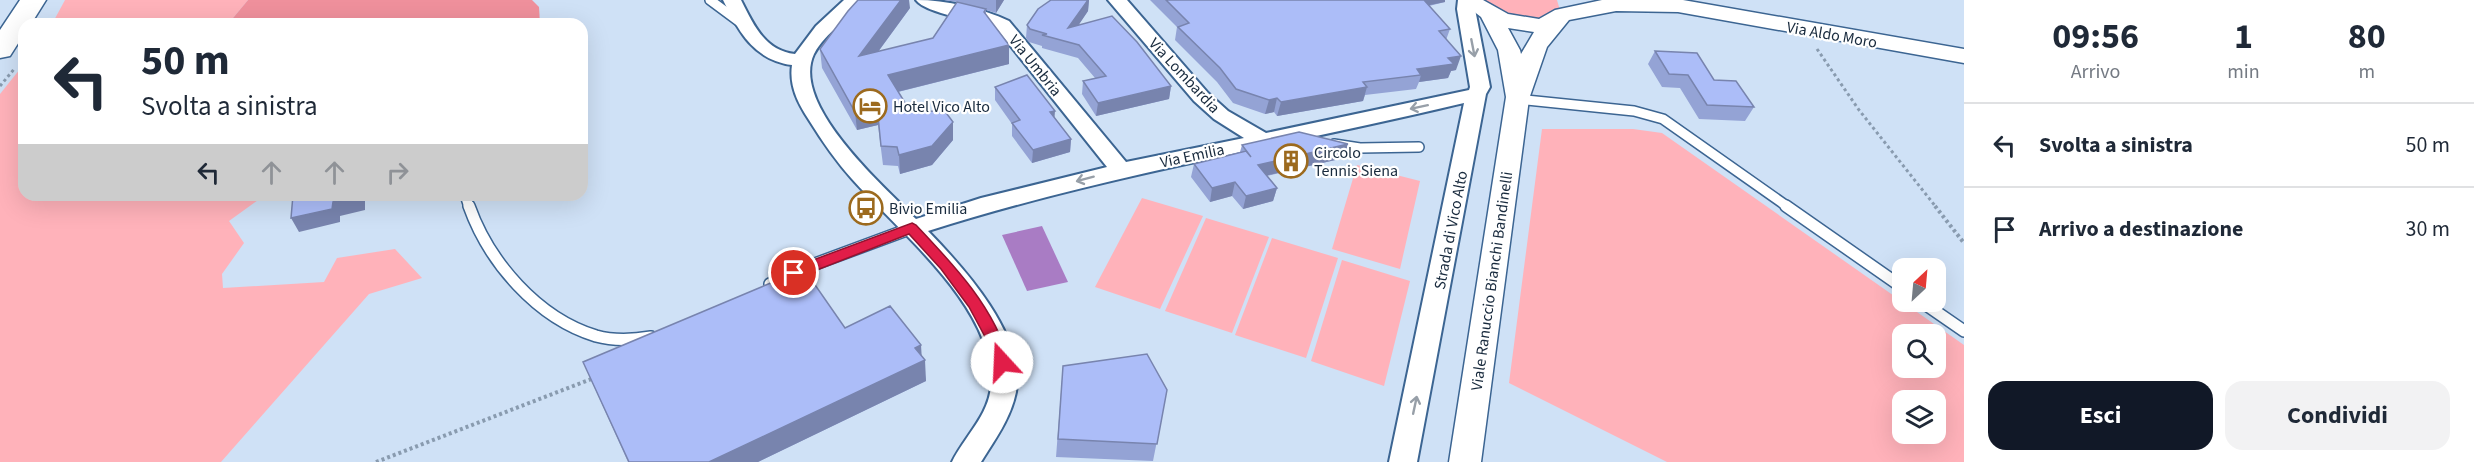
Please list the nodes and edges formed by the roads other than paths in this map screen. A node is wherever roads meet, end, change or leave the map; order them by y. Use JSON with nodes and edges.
{"nodes":[{"id":1,"x":33,"y":0,"type":"edge"},
{"id":2,"x":710,"y":0,"type":"edge"},
{"id":3,"x":732,"y":0,"type":"edge"},
{"id":4,"x":855,"y":0,"type":"edge"},
{"id":5,"x":925,"y":0,"type":"edge"},
{"id":6,"x":1117,"y":0,"type":"edge"},
{"id":7,"x":1469,"y":0,"type":"edge"},
{"id":8,"x":1653,"y":0,"type":"edge"},
{"id":9,"x":1700,"y":10,"type":"junction"},
{"id":10,"x":1560,"y":12,"type":"edge"},
{"id":11,"x":1491,"y":16,"type":"junction"},
{"id":12,"x":21,"y":18,"type":"edge"},
{"id":13,"x":18,"y":23,"type":"edge"},
{"id":14,"x":744,"y":25,"type":"junction"},
{"id":15,"x":0,"y":50,"type":"edge"},
{"id":16,"x":1964,"y":56,"type":"edge"},
{"id":17,"x":802,"y":61,"type":"junction"},
{"id":18,"x":1476,"y":94,"type":"junction"},
{"id":19,"x":1517,"y":99,"type":"junction"},
{"id":20,"x":1290,"y":135,"type":"junction"},
{"id":21,"x":1262,"y":140,"type":"junction"},
{"id":22,"x":1419,"y":147,"type":"dead end"},
{"id":23,"x":1121,"y":170,"type":"junction"},
{"id":24,"x":467,"y":201,"type":"edge"},
{"id":25,"x":912,"y":228,"type":"junction"},
{"id":26,"x":1892,"y":280,"type":"edge"},
{"id":27,"x":761,"y":288,"type":"edge"},
{"id":28,"x":1936,"y":312,"type":"edge"},
{"id":29,"x":1964,"y":331,"type":"edge"},
{"id":30,"x":664,"y":332,"type":"edge"},
{"id":31,"x":966,"y":462,"type":"edge"},
{"id":32,"x":1403,"y":462,"type":"edge"},
{"id":33,"x":1465,"y":462,"type":"edge"}],
"edges":[{"from":1,"to":12,"type":"main road"},
{"from":2,"to":14,"type":"lane"},
{"from":3,"to":14,"type":"street"},
{"from":4,"to":17,"type":"street"},
{"from":5,"to":23,"type":"street","name":"Via Umbria"},
{"from":6,"to":21,"type":"street","name":"Via Lombardia"},
{"from":7,"to":11,"type":"street","name":"Strada di Vico Alto"},
{"from":7,"to":18,"type":"street","name":"Strada di Vico Alto","one_way":true},
{"from":8,"to":9,"type":"street","name":"Via Aldo Moro"},
{"from":9,"to":10,"type":"street","name":"Via Aldo Moro"},
{"from":9,"to":16,"type":"street","name":"Via Aldo Moro"},
{"from":10,"to":11,"type":"street","name":"Strada di Vico Alto"},
{"from":10,"to":19,"type":"street","name":"Viale Ranuccio Bianchi Bandinelli"},
{"from":11,"to":19,"type":"street","name":"Viale Ranuccio Bianchi Bandinelli"},
{"from":13,"to":15,"type":"main road"},
{"from":14,"to":17,"type":"street"},
{"from":17,"to":25,"type":"street"},
{"from":18,"to":20,"type":"street","name":"Via Emilia","one_way":true},
{"from":32,"to":18,"type":"street","name":"Strada di Vico Alto","one_way":true},
{"from":19,"to":26,"type":"lane"},
{"from":19,"to":33,"type":"street","name":"Viale Ranuccio Bianchi Bandinelli"},
{"from":20,"to":21,"type":"street","name":"Via Emilia"},
{"from":20,"to":22,"type":"lane"},
{"from":21,"to":23,"type":"street","name":"Via Emilia"},
{"from":23,"to":25,"type":"street","name":"Via Emilia","one_way":true},
{"from":24,"to":30,"type":"lane"},
{"from":25,"to":27,"type":"lane"},
{"from":25,"to":31,"type":"street"},
{"from":28,"to":29,"type":"lane"}]}
